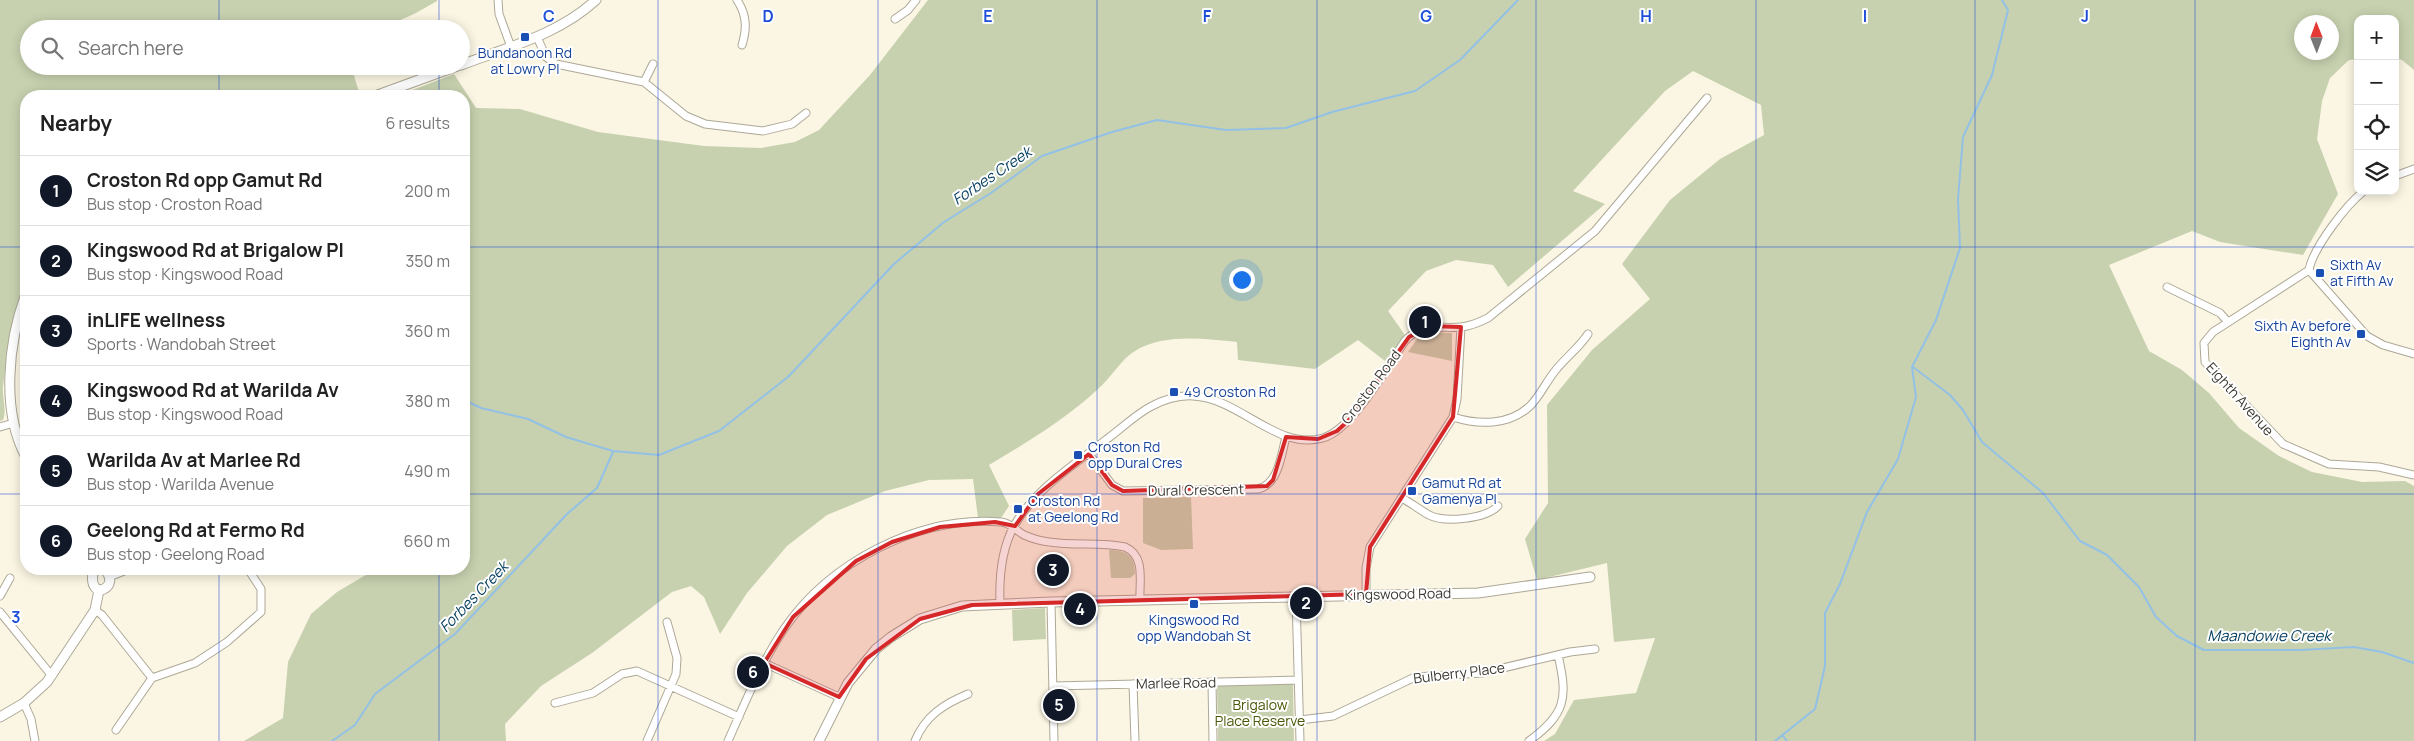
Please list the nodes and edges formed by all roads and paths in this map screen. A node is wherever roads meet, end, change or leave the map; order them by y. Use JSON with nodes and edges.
{"nodes":[{"id":1,"x":498,"y":0,"type":"edge"},
{"id":2,"x":596,"y":0,"type":"edge"},
{"id":3,"x":737,"y":0,"type":"edge"},
{"id":4,"x":916,"y":0,"type":"edge"},
{"id":5,"x":895,"y":19,"type":"dead end"},
{"id":6,"x":537,"y":37,"type":"junction"},
{"id":7,"x":742,"y":45,"type":"dead end"},
{"id":8,"x":511,"y":47,"type":"junction"},
{"id":9,"x":470,"y":62,"type":"edge"},
{"id":10,"x":653,"y":64,"type":"dead end"},
{"id":11,"x":432,"y":75,"type":"edge"},
{"id":12,"x":644,"y":82,"type":"junction"},
{"id":13,"x":391,"y":90,"type":"edge"},
{"id":14,"x":1707,"y":98,"type":"dead end"},
{"id":15,"x":806,"y":113,"type":"dead end"},
{"id":16,"x":2414,"y":169,"type":"edge"},
{"id":17,"x":2399,"y":175,"type":"edge"},
{"id":18,"x":2361,"y":195,"type":"edge"},
{"id":19,"x":2309,"y":270,"type":"junction"},
{"id":20,"x":2167,"y":287,"type":"dead end"},
{"id":21,"x":2228,"y":321,"type":"junction"},
{"id":22,"x":20,"y":324,"type":"edge"},
{"id":23,"x":1461,"y":327,"type":"junction"},
{"id":24,"x":1588,"y":334,"type":"dead end"},
{"id":25,"x":2414,"y":354,"type":"edge"},
{"id":26,"x":1453,"y":417,"type":"junction"},
{"id":27,"x":14,"y":423,"type":"junction"},
{"id":28,"x":0,"y":428,"type":"edge"},
{"id":29,"x":1286,"y":437,"type":"junction"},
{"id":30,"x":20,"y":440,"type":"edge"},
{"id":31,"x":1089,"y":454,"type":"junction"},
{"id":32,"x":2414,"y":475,"type":"edge"},
{"id":33,"x":1402,"y":498,"type":"junction"},
{"id":34,"x":1498,"y":506,"type":"dead end"},
{"id":35,"x":1014,"y":527,"type":"junction"},
{"id":36,"x":93,"y":575,"type":"edge"},
{"id":37,"x":107,"y":575,"type":"edge"},
{"id":38,"x":252,"y":575,"type":"edge"},
{"id":39,"x":1590,"y":577,"type":"dead end"},
{"id":40,"x":10,"y":578,"type":"dead end"},
{"id":41,"x":100,"y":590,"type":"junction"},
{"id":42,"x":1366,"y":594,"type":"junction"},
{"id":43,"x":0,"y":596,"type":"edge"},
{"id":44,"x":1296,"y":597,"type":"junction"},
{"id":45,"x":1140,"y":600,"type":"junction"},
{"id":46,"x":1051,"y":602,"type":"junction"},
{"id":47,"x":1000,"y":604,"type":"junction"},
{"id":48,"x":95,"y":610,"type":"junction"},
{"id":49,"x":0,"y":612,"type":"edge"},
{"id":50,"x":667,"y":622,"type":"dead end"},
{"id":51,"x":1595,"y":649,"type":"dead end"},
{"id":52,"x":1558,"y":655,"type":"junction"},
{"id":53,"x":764,"y":663,"type":"junction"},
{"id":54,"x":52,"y":676,"type":"junction"},
{"id":55,"x":152,"y":678,"type":"junction"},
{"id":56,"x":1298,"y":680,"type":"junction"},
{"id":57,"x":1212,"y":682,"type":"junction"},
{"id":58,"x":1133,"y":684,"type":"junction"},
{"id":59,"x":1053,"y":686,"type":"junction"},
{"id":60,"x":671,"y":687,"type":"junction"},
{"id":61,"x":968,"y":694,"type":"dead end"},
{"id":62,"x":839,"y":697,"type":"junction"},
{"id":63,"x":24,"y":703,"type":"junction"},
{"id":64,"x":555,"y":703,"type":"dead end"},
{"id":65,"x":0,"y":717,"type":"edge"},
{"id":66,"x":739,"y":717,"type":"junction"},
{"id":67,"x":1300,"y":720,"type":"junction"},
{"id":68,"x":116,"y":730,"type":"dead end"},
{"id":69,"x":35,"y":741,"type":"edge"},
{"id":70,"x":647,"y":741,"type":"edge"},
{"id":71,"x":728,"y":741,"type":"edge"},
{"id":72,"x":819,"y":741,"type":"edge"},
{"id":73,"x":915,"y":741,"type":"edge"},
{"id":74,"x":1054,"y":741,"type":"edge"},
{"id":75,"x":1135,"y":741,"type":"edge"},
{"id":76,"x":1213,"y":741,"type":"edge"},
{"id":77,"x":1300,"y":741,"type":"edge"},
{"id":78,"x":1529,"y":741,"type":"edge"}],
"edges":[{"from":1,"to":8,"type":"street"},
{"from":2,"to":6,"type":"street"},
{"from":3,"to":7,"type":"street"},
{"from":4,"to":5,"type":"street"},
{"from":6,"to":8,"type":"street"},
{"from":6,"to":12,"type":"street"},
{"from":8,"to":9,"type":"street"},
{"from":10,"to":12,"type":"street"},
{"from":11,"to":13,"type":"street"},
{"from":12,"to":15,"type":"street"},
{"from":14,"to":23,"type":"street","name":"Croston Road"},
{"from":16,"to":17,"type":"street"},
{"from":18,"to":19,"type":"street"},
{"from":19,"to":21,"type":"street","name":"Eighth Avenue"},
{"from":19,"to":25,"type":"street"},
{"from":20,"to":21,"type":"street"},
{"from":21,"to":32,"type":"street","name":"Eighth Avenue"},
{"from":22,"to":27,"type":"street"},
{"from":23,"to":26,"type":"street"},
{"from":23,"to":29,"type":"street","name":"Croston Road"},
{"from":24,"to":26,"type":"street"},
{"from":26,"to":33,"type":"street"},
{"from":27,"to":28,"type":"street"},
{"from":27,"to":30,"type":"street"},
{"from":29,"to":31,"type":"street","name":"Croston Road"},
{"from":29,"to":31,"type":"street","name":"Dural Crescent"},
{"from":31,"to":35,"type":"street","name":"Croston Road"},
{"from":33,"to":34,"type":"street"},
{"from":33,"to":42,"type":"street"},
{"from":35,"to":45,"type":"street"},
{"from":35,"to":47,"type":"street","name":"Croston Road"},
{"from":35,"to":53,"type":"street"},
{"from":36,"to":41,"type":"street"},
{"from":37,"to":41,"type":"street"},
{"from":38,"to":55,"type":"street"},
{"from":39,"to":42,"type":"street","name":"Kingswood Road"},
{"from":40,"to":43,"type":"street"},
{"from":41,"to":48,"type":"street"},
{"from":42,"to":44,"type":"street","name":"Kingswood Road"},
{"from":44,"to":45,"type":"street","name":"Kingswood Road"},
{"from":44,"to":56,"type":"street"},
{"from":45,"to":46,"type":"street","name":"Kingswood Road"},
{"from":46,"to":47,"type":"street","name":"Kingswood Road"},
{"from":46,"to":59,"type":"street"},
{"from":47,"to":62,"type":"street","name":"Kingswood Road"},
{"from":48,"to":54,"type":"street"},
{"from":48,"to":55,"type":"street"},
{"from":49,"to":54,"type":"street"},
{"from":50,"to":60,"type":"street"},
{"from":51,"to":52,"type":"street","name":"Bulberry Place"},
{"from":52,"to":67,"type":"street","name":"Bulberry Place"},
{"from":52,"to":78,"type":"street"},
{"from":53,"to":62,"type":"street"},
{"from":53,"to":66,"type":"street"},
{"from":54,"to":63,"type":"street"},
{"from":55,"to":68,"type":"street"},
{"from":56,"to":57,"type":"street","name":"Marlee Road"},
{"from":56,"to":67,"type":"street"},
{"from":57,"to":58,"type":"street","name":"Marlee Road"},
{"from":57,"to":76,"type":"street"},
{"from":58,"to":59,"type":"street","name":"Marlee Road"},
{"from":58,"to":75,"type":"street"},
{"from":59,"to":74,"type":"street"},
{"from":60,"to":64,"type":"street"},
{"from":60,"to":66,"type":"street"},
{"from":60,"to":70,"type":"street"},
{"from":61,"to":73,"type":"street"},
{"from":62,"to":72,"type":"street","name":"Kingswood Road"},
{"from":63,"to":65,"type":"street"},
{"from":63,"to":69,"type":"street"},
{"from":66,"to":71,"type":"street"},
{"from":67,"to":77,"type":"street"}]}
